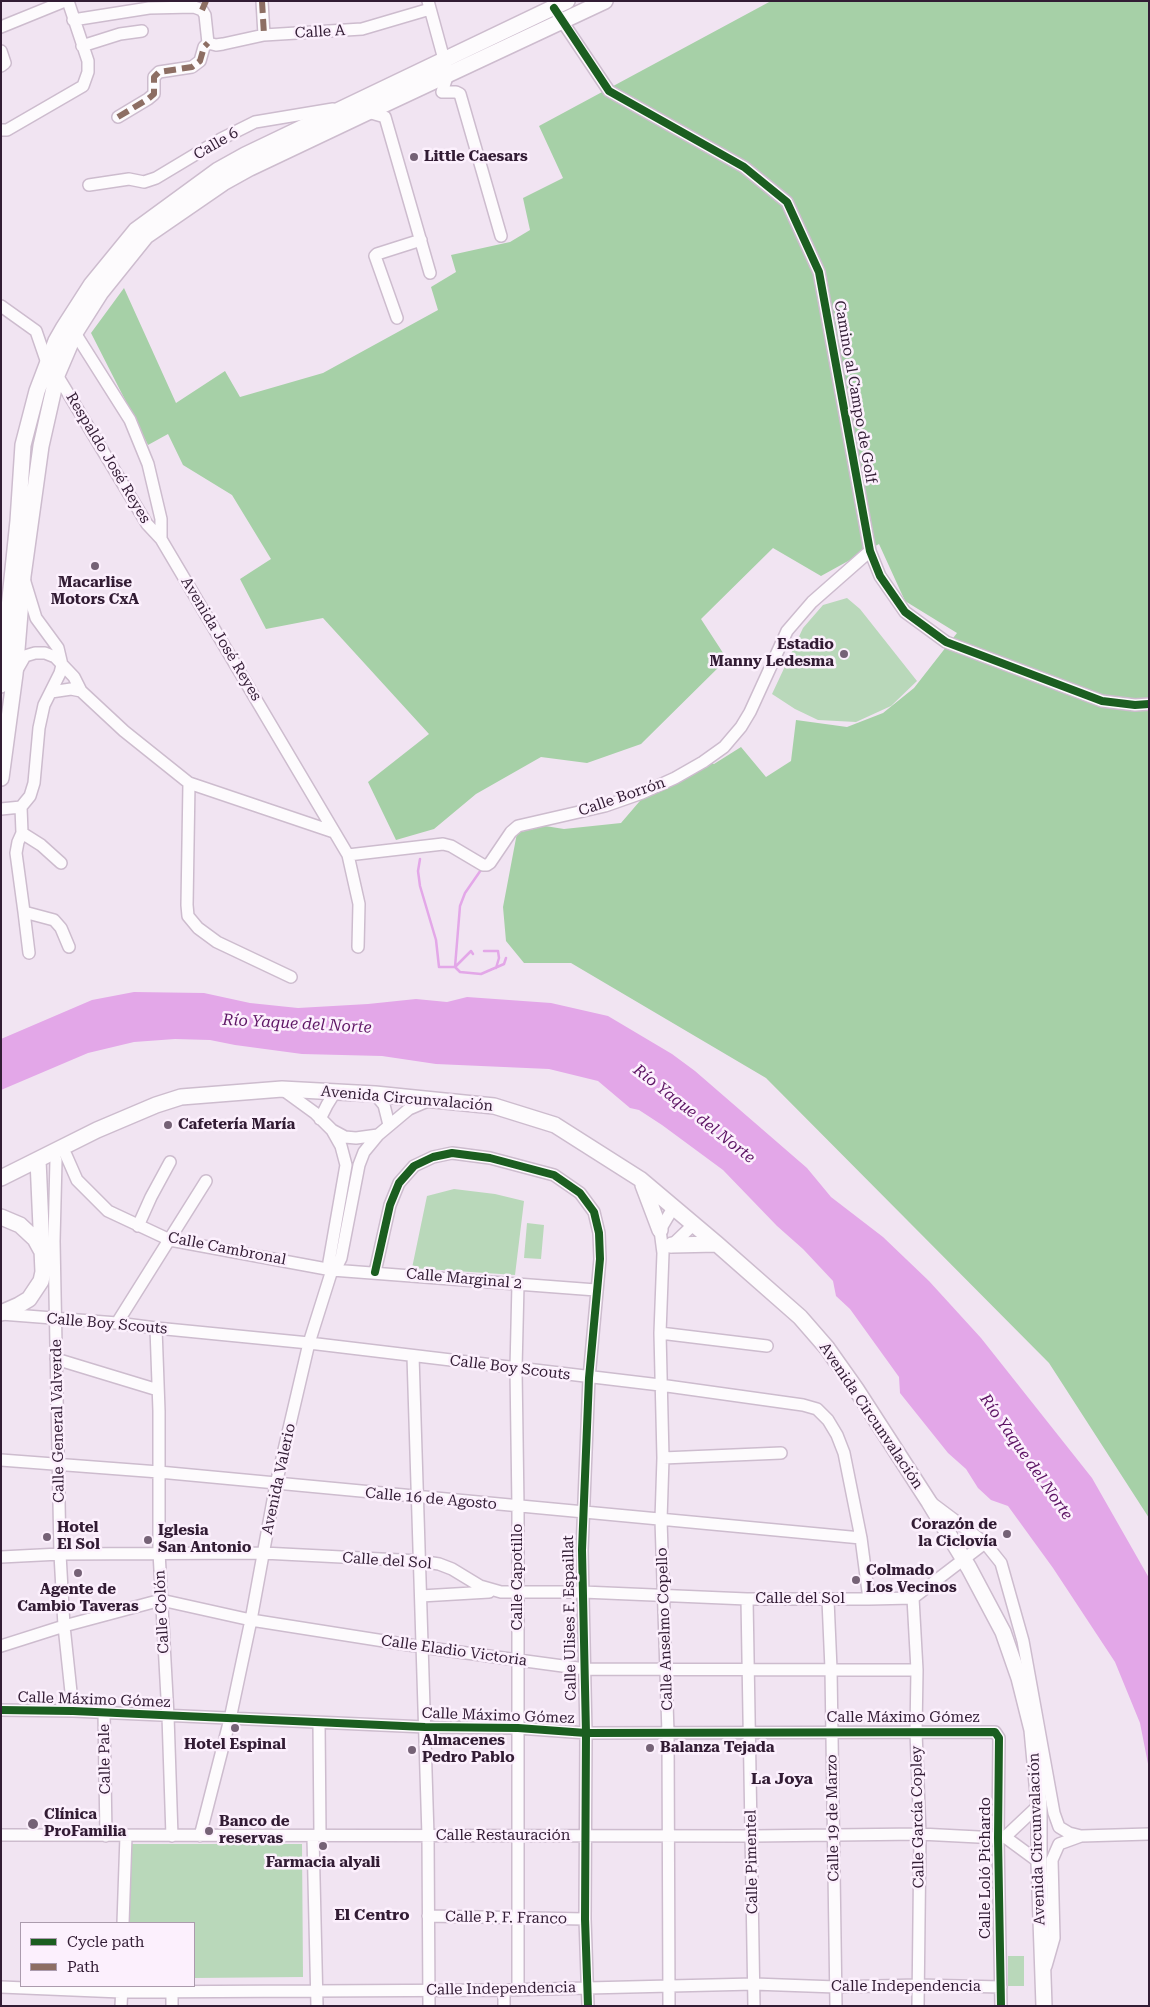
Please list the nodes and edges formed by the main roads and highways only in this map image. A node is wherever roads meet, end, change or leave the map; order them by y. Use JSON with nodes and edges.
{"nodes":[{"id":1,"x":605,"y":1,"type":"edge"},
{"id":2,"x":560,"y":5,"type":"edge"},
{"id":3,"x":447,"y":67,"type":"junction"},
{"id":4,"x":18,"y":521,"type":"junction"},
{"id":5,"x":1,"y":570,"type":"edge"},
{"id":6,"x":3,"y":641,"type":"edge"},
{"id":7,"x":1,"y":685,"type":"edge"},
{"id":8,"x":1,"y":778,"type":"edge"},
{"id":9,"x":211,"y":1096,"type":"junction"},
{"id":10,"x":38,"y":1164,"type":"junction"},
{"id":11,"x":1,"y":1178,"type":"edge"},
{"id":12,"x":640,"y":1179,"type":"junction"},
{"id":13,"x":1,"y":1187,"type":"edge"},
{"id":14,"x":1,"y":1216,"type":"edge"},
{"id":15,"x":660,"y":1230,"type":"road end"},
{"id":16,"x":717,"y":1244,"type":"junction"},
{"id":17,"x":668,"y":1249,"type":"road end"},
{"id":18,"x":41,"y":1250,"type":"junction"},
{"id":19,"x":1,"y":1313,"type":"edge"},
{"id":20,"x":1044,"y":2006,"type":"edge"}],
"edges":[{"from":1,"to":3,"type":"main road"},
{"from":2,"to":3,"type":"main road"},
{"from":3,"to":4,"type":"main road"},
{"from":3,"to":8,"type":"main road"},
{"from":4,"to":5,"type":"main road"},
{"from":4,"to":6,"type":"main road"},
{"from":6,"to":7,"type":"main road"},
{"from":9,"to":10,"type":"main road","name":"Avenida Circunvalación"},
{"from":9,"to":10,"type":"main road","name":"Avenida Circunvalación"},
{"from":9,"to":12,"type":"main road","name":"Avenida Circunvalación"},
{"from":10,"to":11,"type":"main road","name":"Avenida Circunvalación"},
{"from":10,"to":13,"type":"main road","name":"Avenida Circunvalación"},
{"from":10,"to":18,"type":"main road"},
{"from":12,"to":15,"type":"main road"},
{"from":12,"to":16,"type":"main road","name":"Avenida Circunvalación"},
{"from":14,"to":18,"type":"main road"},
{"from":16,"to":17,"type":"main road"},
{"from":16,"to":20,"type":"main road","name":"Avenida Circunvalación"},
{"from":18,"to":19,"type":"main road"}]}
